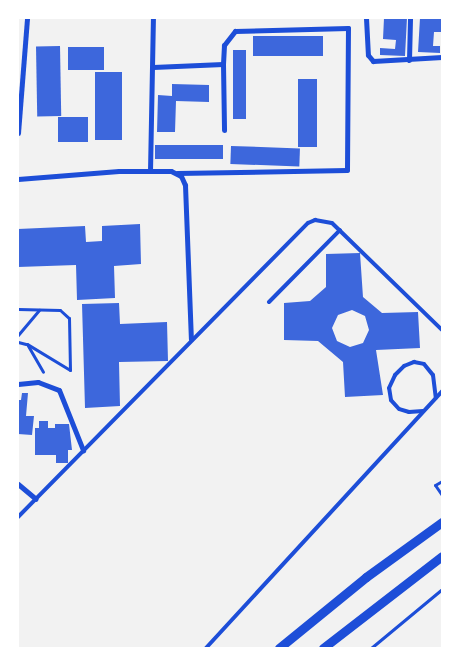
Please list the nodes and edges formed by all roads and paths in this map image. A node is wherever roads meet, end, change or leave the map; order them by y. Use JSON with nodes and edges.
{"nodes":[{"id":1,"x":26,"y":18,"type":"edge"},
{"id":2,"x":153,"y":18,"type":"edge"},
{"id":3,"x":366,"y":18,"type":"edge"},
{"id":4,"x":410,"y":18,"type":"edge"},
{"id":5,"x":442,"y":57,"type":"edge"},
{"id":6,"x":408,"y":60,"type":"junction"},
{"id":7,"x":223,"y":64,"type":"junction"},
{"id":8,"x":153,"y":67,"type":"junction"},
{"id":9,"x":20,"y":82,"type":"edge"},
{"id":10,"x":224,"y":130,"type":"dead end"},
{"id":11,"x":18,"y":133,"type":"edge"},
{"id":12,"x":150,"y":171,"type":"junction"},
{"id":13,"x":177,"y":173,"type":"junction"},
{"id":14,"x":18,"y":179,"type":"edge"},
{"id":15,"x":340,"y":230,"type":"junction"},
{"id":16,"x":269,"y":302,"type":"dead end"},
{"id":17,"x":18,"y":309,"type":"edge"},
{"id":18,"x":39,"y":309,"type":"junction"},
{"id":19,"x":442,"y":330,"type":"edge"},
{"id":20,"x":18,"y":335,"type":"edge"},
{"id":21,"x":191,"y":339,"type":"junction"},
{"id":22,"x":18,"y":342,"type":"edge"},
{"id":23,"x":27,"y":344,"type":"junction"},
{"id":24,"x":36,"y":373,"type":"dead end"},
{"id":25,"x":18,"y":384,"type":"edge"},
{"id":26,"x":442,"y":391,"type":"edge"},
{"id":27,"x":436,"y":398,"type":"junction"},
{"id":28,"x":423,"y":411,"type":"junction"},
{"id":29,"x":83,"y":450,"type":"junction"},
{"id":30,"x":442,"y":481,"type":"edge"},
{"id":31,"x":18,"y":484,"type":"edge"},
{"id":32,"x":442,"y":495,"type":"edge"},
{"id":33,"x":36,"y":499,"type":"junction"},
{"id":34,"x":18,"y":517,"type":"edge"},
{"id":35,"x":442,"y":522,"type":"edge"},
{"id":36,"x":442,"y":556,"type":"edge"},
{"id":37,"x":442,"y":590,"type":"edge"},
{"id":38,"x":206,"y":648,"type":"edge"},
{"id":39,"x":279,"y":648,"type":"edge"},
{"id":40,"x":323,"y":648,"type":"edge"},
{"id":41,"x":371,"y":648,"type":"edge"}],
"edges":[{"from":1,"to":9,"type":"street"},
{"from":2,"to":8,"type":"street"},
{"from":3,"to":6,"type":"street"},
{"from":4,"to":6,"type":"street"},
{"from":5,"to":6,"type":"street"},
{"from":7,"to":8,"type":"street"},
{"from":7,"to":10,"type":"street"},
{"from":7,"to":13,"type":"street"},
{"from":8,"to":12,"type":"street"},
{"from":9,"to":11,"type":"street"},
{"from":12,"to":13,"type":"street"},
{"from":12,"to":14,"type":"street"},
{"from":13,"to":21,"type":"street"},
{"from":15,"to":16,"type":"lane"},
{"from":15,"to":19,"type":"lane"},
{"from":15,"to":21,"type":"lane"},
{"from":17,"to":18,"type":"path"},
{"from":18,"to":20,"type":"path"},
{"from":18,"to":23,"type":"path"},
{"from":21,"to":29,"type":"lane"},
{"from":22,"to":23,"type":"path"},
{"from":23,"to":24,"type":"path"},
{"from":25,"to":29,"type":"street"},
{"from":26,"to":27,"type":"lane"},
{"from":27,"to":28,"type":"lane"},
{"from":27,"to":28,"type":"lane"},
{"from":28,"to":38,"type":"lane"},
{"from":29,"to":33,"type":"lane"},
{"from":30,"to":32,"type":"path"},
{"from":31,"to":33,"type":"street"},
{"from":33,"to":34,"type":"lane"},
{"from":35,"to":39,"type":"street"},
{"from":36,"to":40,"type":"street"},
{"from":37,"to":41,"type":"path"}]}
